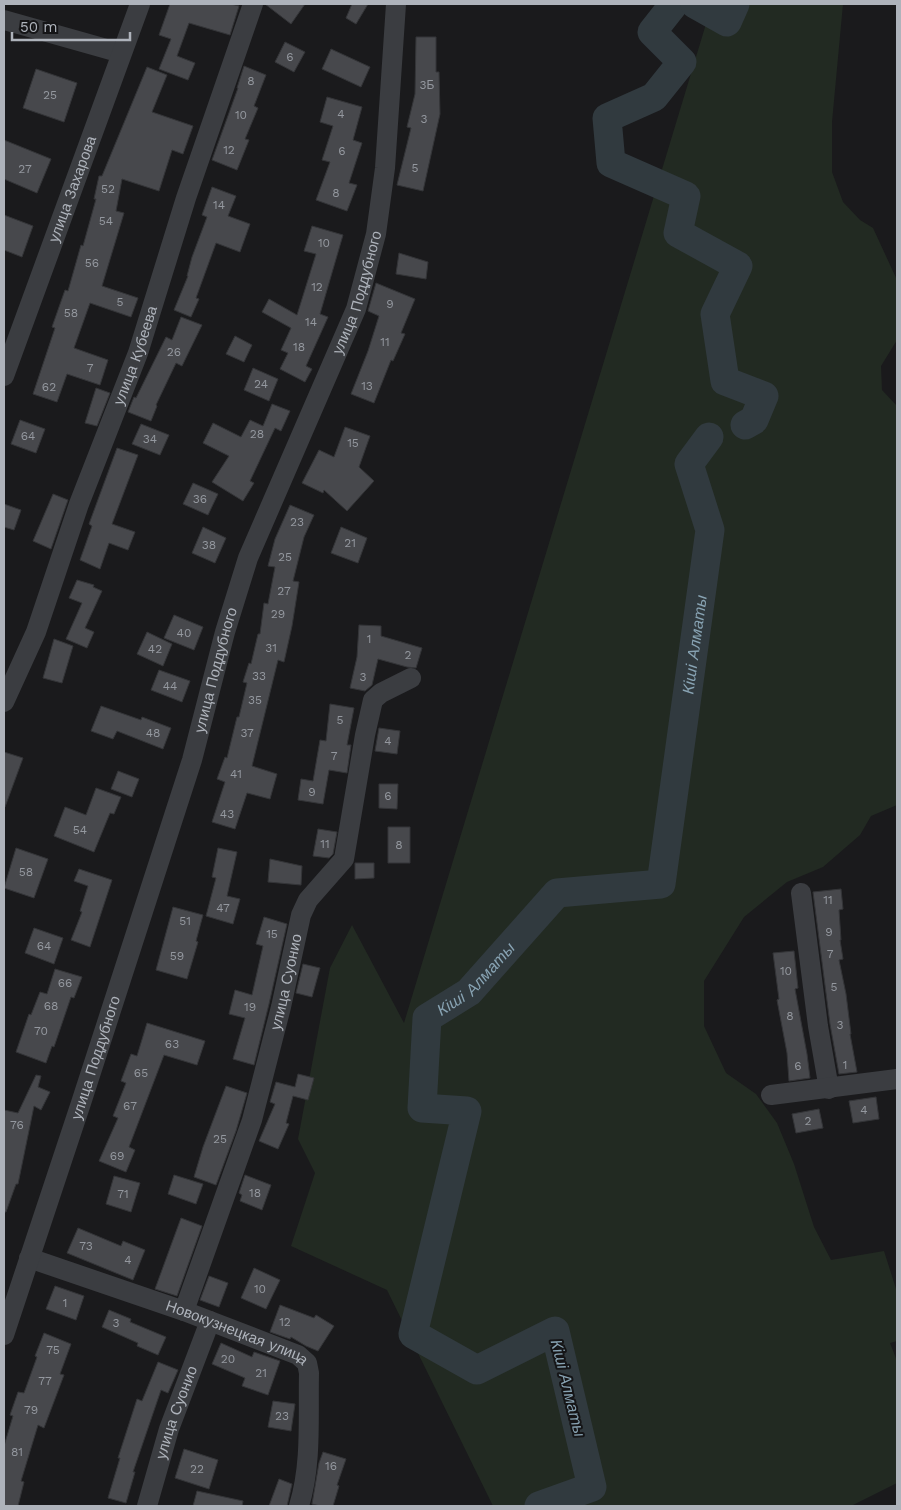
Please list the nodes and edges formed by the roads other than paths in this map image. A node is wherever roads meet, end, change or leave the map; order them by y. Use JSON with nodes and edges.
{"nodes":[{"id":1,"x":140,"y":4,"type":"edge"},
{"id":2,"x":253,"y":4,"type":"edge"},
{"id":3,"x":396,"y":4,"type":"edge"},
{"id":4,"x":4,"y":20,"type":"edge"},
{"id":5,"x":121,"y":53,"type":"junction"},
{"id":6,"x":4,"y":376,"type":"edge"},
{"id":7,"x":411,"y":678,"type":"dead end"},
{"id":8,"x":4,"y":702,"type":"edge"},
{"id":9,"x":801,"y":893,"type":"dead end"},
{"id":10,"x":897,"y":1079,"type":"edge"},
{"id":11,"x":829,"y":1089,"type":"junction"},
{"id":12,"x":771,"y":1095,"type":"dead end"},
{"id":13,"x":29,"y":1258,"type":"junction"},
{"id":14,"x":184,"y":1311,"type":"junction"},
{"id":15,"x":210,"y":1321,"type":"junction"},
{"id":16,"x":4,"y":1335,"type":"edge"},
{"id":17,"x":148,"y":1506,"type":"edge"},
{"id":18,"x":299,"y":1506,"type":"edge"}],
"edges":[{"from":1,"to":5,"type":"street","name":"улица Захарова"},
{"from":2,"to":8,"type":"street","name":"улица Кубеева"},
{"from":3,"to":13,"type":"street","name":"улица Поддубного"},
{"from":4,"to":5,"type":"street"},
{"from":5,"to":6,"type":"street","name":"улица Захарова"},
{"from":7,"to":14,"type":"street","name":"улица Суонио"},
{"from":9,"to":11,"type":"street"},
{"from":10,"to":11,"type":"street"},
{"from":11,"to":12,"type":"street"},
{"from":13,"to":14,"type":"street","name":"Новокузнецкая улица"},
{"from":13,"to":16,"type":"street","name":"улица Поддубного"},
{"from":14,"to":15,"type":"street","name":"Новокузнецкая улица"},
{"from":15,"to":17,"type":"street","name":"улица Суонио"},
{"from":15,"to":18,"type":"street","name":"Новокузнецкая улица"}]}
